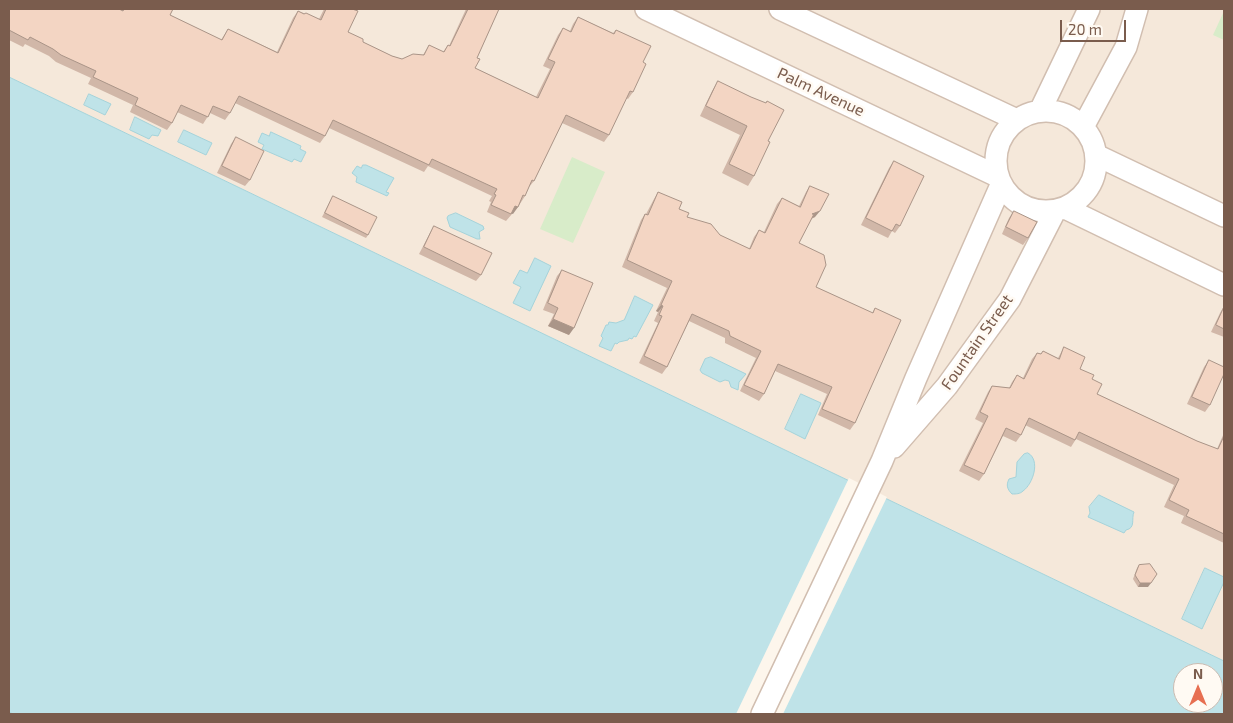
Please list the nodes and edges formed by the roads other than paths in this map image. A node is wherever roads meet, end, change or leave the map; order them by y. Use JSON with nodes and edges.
{"nodes":[{"id":1,"x":646,"y":9,"type":"edge"},
{"id":2,"x":780,"y":9,"type":"edge"},
{"id":3,"x":1089,"y":9,"type":"edge"},
{"id":4,"x":1138,"y":9,"type":"edge"},
{"id":5,"x":1040,"y":111,"type":"junction"},
{"id":6,"x":1017,"y":120,"type":"junction"},
{"id":7,"x":1083,"y":127,"type":"junction"},
{"id":8,"x":1096,"y":155,"type":"junction"},
{"id":9,"x":999,"y":180,"type":"junction"},
{"id":10,"x":1060,"y":210,"type":"junction"},
{"id":11,"x":1224,"y":216,"type":"edge"},
{"id":12,"x":1224,"y":285,"type":"edge"},
{"id":13,"x":882,"y":461,"type":"junction"},
{"id":14,"x":762,"y":714,"type":"edge"}],
"edges":[{"from":1,"to":9,"type":"street","name":"Palm Avenue"},
{"from":2,"to":6,"type":"street"},
{"from":3,"to":5,"type":"street"},
{"from":4,"to":7,"type":"street"},
{"from":5,"to":6,"type":"street"},
{"from":5,"to":7,"type":"street"},
{"from":6,"to":9,"type":"street"},
{"from":7,"to":8,"type":"street"},
{"from":8,"to":10,"type":"street"},
{"from":8,"to":11,"type":"street"},
{"from":9,"to":10,"type":"street"},
{"from":9,"to":13,"type":"street","name":"Fountain Street"},
{"from":10,"to":12,"type":"street"},
{"from":10,"to":13,"type":"street","name":"Fountain Street"},
{"from":13,"to":14,"type":"street","name":"Fountain Street"}]}
